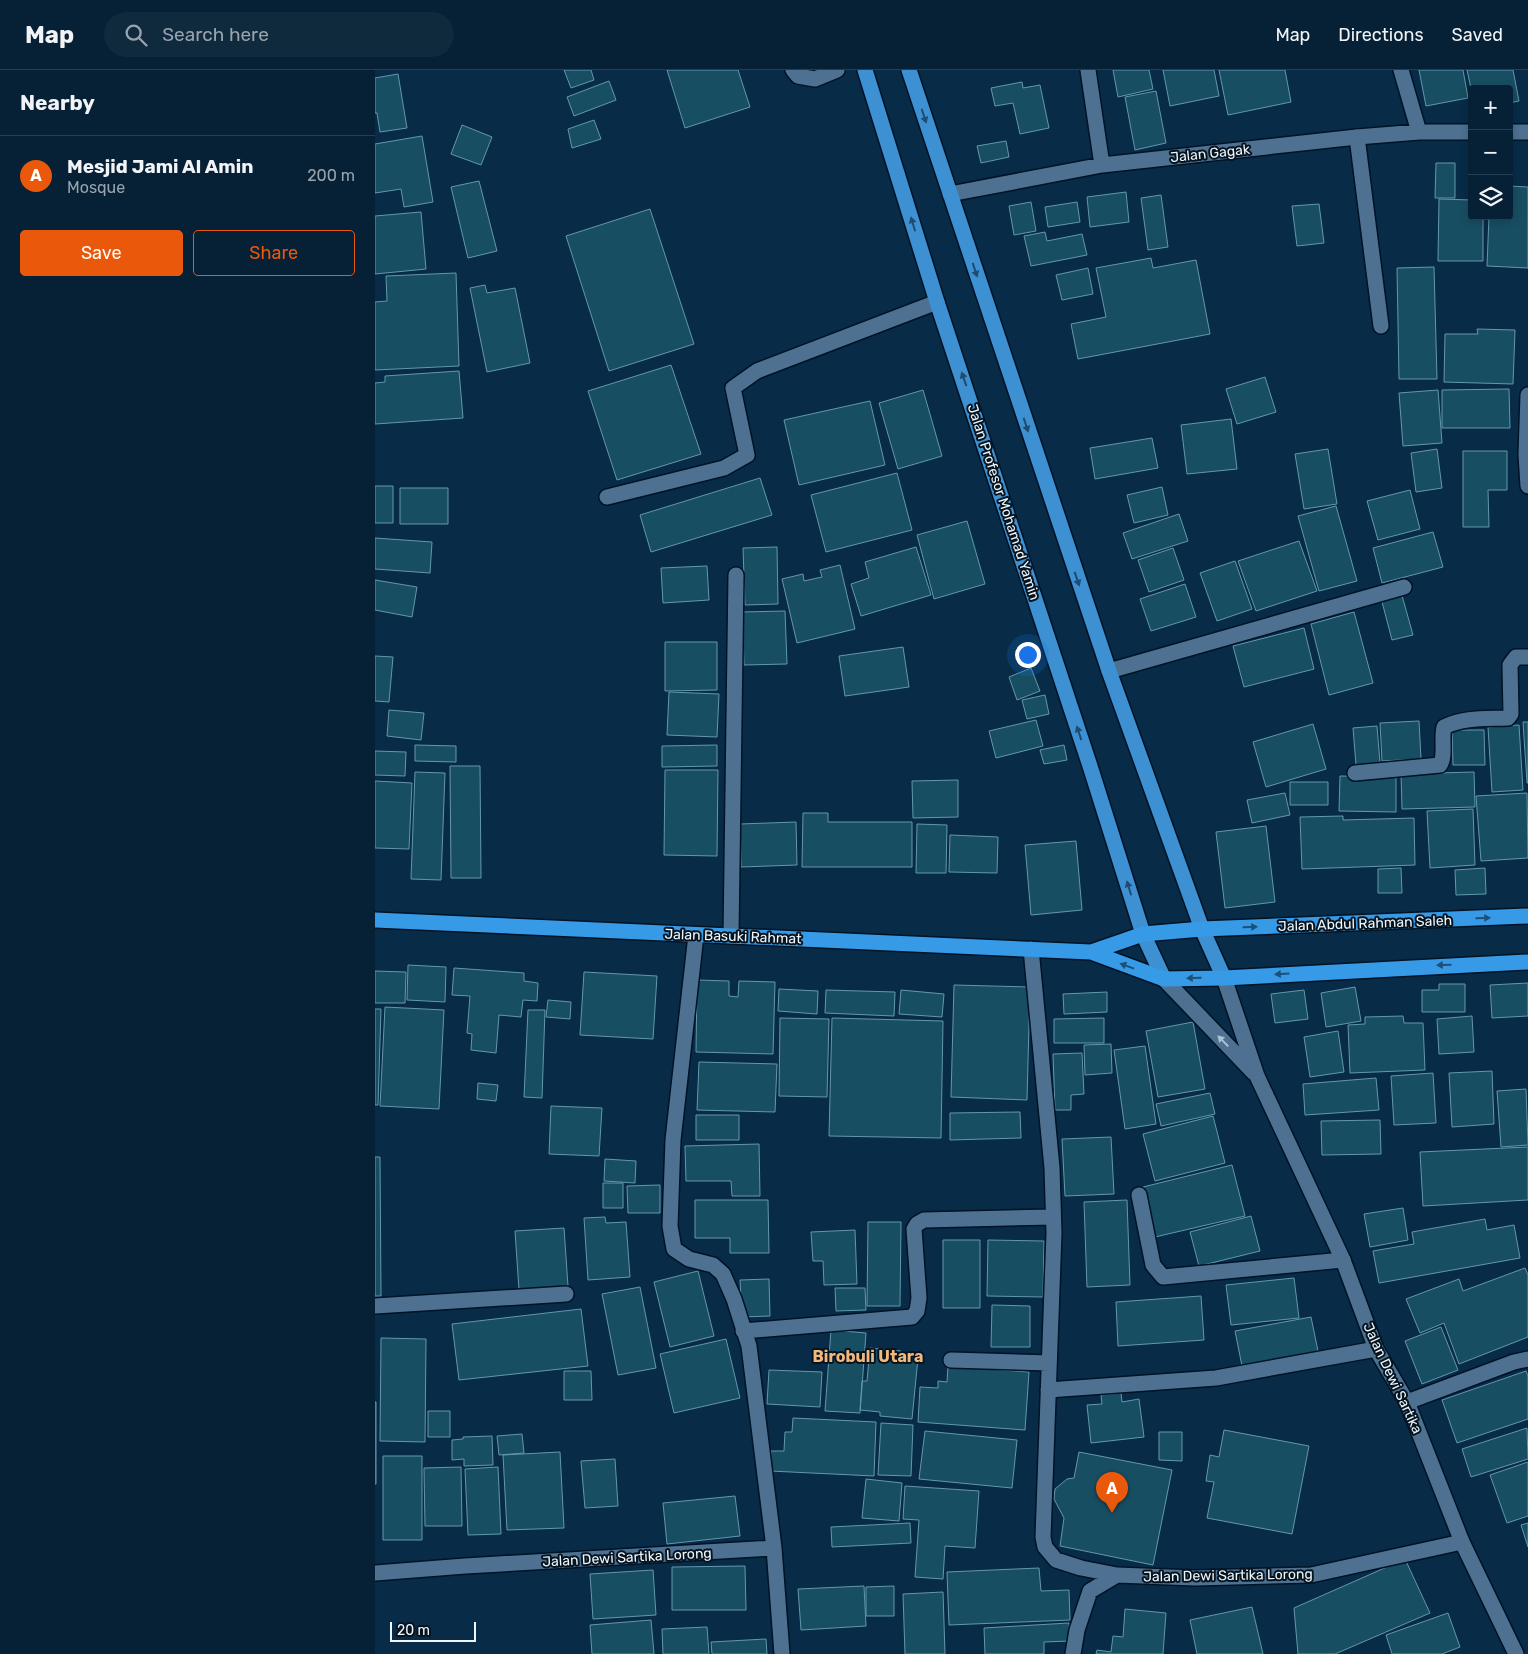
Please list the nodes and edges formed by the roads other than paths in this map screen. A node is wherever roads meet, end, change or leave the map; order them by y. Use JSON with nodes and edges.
{"nodes":[{"id":1,"x":793,"y":70,"type":"edge"},
{"id":2,"x":837,"y":70,"type":"edge"},
{"id":3,"x":865,"y":70,"type":"edge"},
{"id":4,"x":909,"y":70,"type":"edge"},
{"id":5,"x":1088,"y":70,"type":"edge"},
{"id":6,"x":1401,"y":70,"type":"edge"},
{"id":7,"x":1419,"y":132,"type":"junction"},
{"id":8,"x":1468,"y":132,"type":"edge"},
{"id":9,"x":1513,"y":132,"type":"edge"},
{"id":10,"x":1528,"y":132,"type":"edge"},
{"id":11,"x":1357,"y":137,"type":"junction"},
{"id":12,"x":1103,"y":164,"type":"junction"},
{"id":13,"x":950,"y":194,"type":"junction"},
{"id":14,"x":937,"y":302,"type":"junction"},
{"id":15,"x":1381,"y":326,"type":"dead end"},
{"id":16,"x":1528,"y":395,"type":"edge"},
{"id":17,"x":1528,"y":486,"type":"edge"},
{"id":18,"x":607,"y":497,"type":"dead end"},
{"id":19,"x":736,"y":575,"type":"dead end"},
{"id":20,"x":1404,"y":587,"type":"dead end"},
{"id":21,"x":1528,"y":657,"type":"edge"},
{"id":22,"x":1109,"y":672,"type":"junction"},
{"id":23,"x":1355,"y":773,"type":"dead end"},
{"id":24,"x":1528,"y":916,"type":"edge"},
{"id":25,"x":375,"y":920,"type":"edge"},
{"id":26,"x":1202,"y":929,"type":"junction"},
{"id":27,"x":1143,"y":934,"type":"junction"},
{"id":28,"x":696,"y":935,"type":"junction"},
{"id":29,"x":731,"y":936,"type":"junction"},
{"id":30,"x":1031,"y":949,"type":"junction"},
{"id":31,"x":1091,"y":952,"type":"junction"},
{"id":32,"x":1528,"y":962,"type":"edge"},
{"id":33,"x":1224,"y":978,"type":"junction"},
{"id":34,"x":1164,"y":979,"type":"junction"},
{"id":35,"x":1257,"y":1076,"type":"junction"},
{"id":36,"x":1139,"y":1195,"type":"dead end"},
{"id":37,"x":1053,"y":1216,"type":"junction"},
{"id":38,"x":1343,"y":1260,"type":"junction"},
{"id":39,"x":567,"y":1294,"type":"dead end"},
{"id":40,"x":375,"y":1306,"type":"edge"},
{"id":41,"x":743,"y":1331,"type":"junction"},
{"id":42,"x":1376,"y":1349,"type":"junction"},
{"id":43,"x":1528,"y":1359,"type":"edge"},
{"id":44,"x":951,"y":1360,"type":"dead end"},
{"id":45,"x":1049,"y":1363,"type":"junction"},
{"id":46,"x":1048,"y":1390,"type":"junction"},
{"id":47,"x":1407,"y":1402,"type":"junction"},
{"id":48,"x":1462,"y":1542,"type":"junction"},
{"id":49,"x":774,"y":1548,"type":"junction"},
{"id":50,"x":375,"y":1573,"type":"edge"},
{"id":51,"x":1117,"y":1575,"type":"junction"},
{"id":52,"x":782,"y":1654,"type":"edge"},
{"id":53,"x":1073,"y":1654,"type":"edge"},
{"id":54,"x":1515,"y":1654,"type":"edge"}],
"edges":[{"from":1,"to":2,"type":"street"},
{"from":14,"to":3,"type":"main road","name":"Jalan Profesor Mohamad Yamin","one_way":true},
{"from":4,"to":13,"type":"main road","one_way":true},
{"from":5,"to":12,"type":"street"},
{"from":6,"to":7,"type":"street"},
{"from":7,"to":8,"type":"street","name":"Jalan Gagak"},
{"from":7,"to":11,"type":"street","name":"Jalan Gagak"},
{"from":9,"to":10,"type":"street"},
{"from":11,"to":12,"type":"street","name":"Jalan Gagak"},
{"from":11,"to":15,"type":"street"},
{"from":12,"to":13,"type":"street","name":"Jalan Gagak"},
{"from":13,"to":22,"type":"main road","one_way":true},
{"from":14,"to":18,"type":"street"},
{"from":27,"to":14,"type":"main road","name":"Jalan Profesor Mohamad Yamin","one_way":true},
{"from":16,"to":17,"type":"street"},
{"from":19,"to":29,"type":"street"},
{"from":20,"to":22,"type":"street"},
{"from":21,"to":23,"type":"street"},
{"from":22,"to":26,"type":"main road"},
{"from":26,"to":24,"type":"highway","name":"Jalan Abdul Rahman Saleh","one_way":true},
{"from":25,"to":28,"type":"highway","name":"Jalan Basuki Rahmat"},
{"from":26,"to":27,"type":"highway","name":"Jalan Abdul Rahman Saleh"},
{"from":26,"to":33,"type":"main road"},
{"from":27,"to":31,"type":"highway","name":"Jalan Abdul Rahman Saleh"},
{"from":27,"to":34,"type":"main road","name":"Jalan Profesor Mohamad Yamin"},
{"from":28,"to":29,"type":"highway","name":"Jalan Basuki Rahmat"},
{"from":28,"to":41,"type":"street"},
{"from":29,"to":30,"type":"highway","name":"Jalan Basuki Rahmat"},
{"from":30,"to":31,"type":"highway","name":"Jalan Basuki Rahmat"},
{"from":30,"to":37,"type":"street","name":"Jalan Dewi Sartika Lorong"},
{"from":34,"to":31,"type":"highway","one_way":true},
{"from":32,"to":33,"type":"highway","one_way":true},
{"from":33,"to":34,"type":"highway","one_way":true},
{"from":33,"to":35,"type":"street"},
{"from":35,"to":34,"type":"street","one_way":true},
{"from":35,"to":38,"type":"street","name":"Jalan Dewi Sartika"},
{"from":36,"to":38,"type":"street"},
{"from":37,"to":41,"type":"street"},
{"from":37,"to":45,"type":"street","name":"Jalan Dewi Sartika Lorong"},
{"from":38,"to":42,"type":"street","name":"Jalan Dewi Sartika"},
{"from":39,"to":40,"type":"street"},
{"from":41,"to":49,"type":"street"},
{"from":42,"to":46,"type":"street"},
{"from":42,"to":47,"type":"street","name":"Jalan Dewi Sartika"},
{"from":43,"to":47,"type":"street"},
{"from":44,"to":45,"type":"street"},
{"from":45,"to":46,"type":"street","name":"Jalan Dewi Sartika Lorong"},
{"from":46,"to":51,"type":"street","name":"Jalan Dewi Sartika Lorong"},
{"from":47,"to":48,"type":"street","name":"Jalan Dewi Sartika"},
{"from":48,"to":51,"type":"street","name":"Jalan Dewi Sartika Lorong"},
{"from":48,"to":54,"type":"street","name":"Jalan Dewi Sartika"},
{"from":49,"to":50,"type":"street","name":"Jalan Dewi Sartika Lorong"},
{"from":49,"to":52,"type":"street"},
{"from":51,"to":53,"type":"street"}]}
